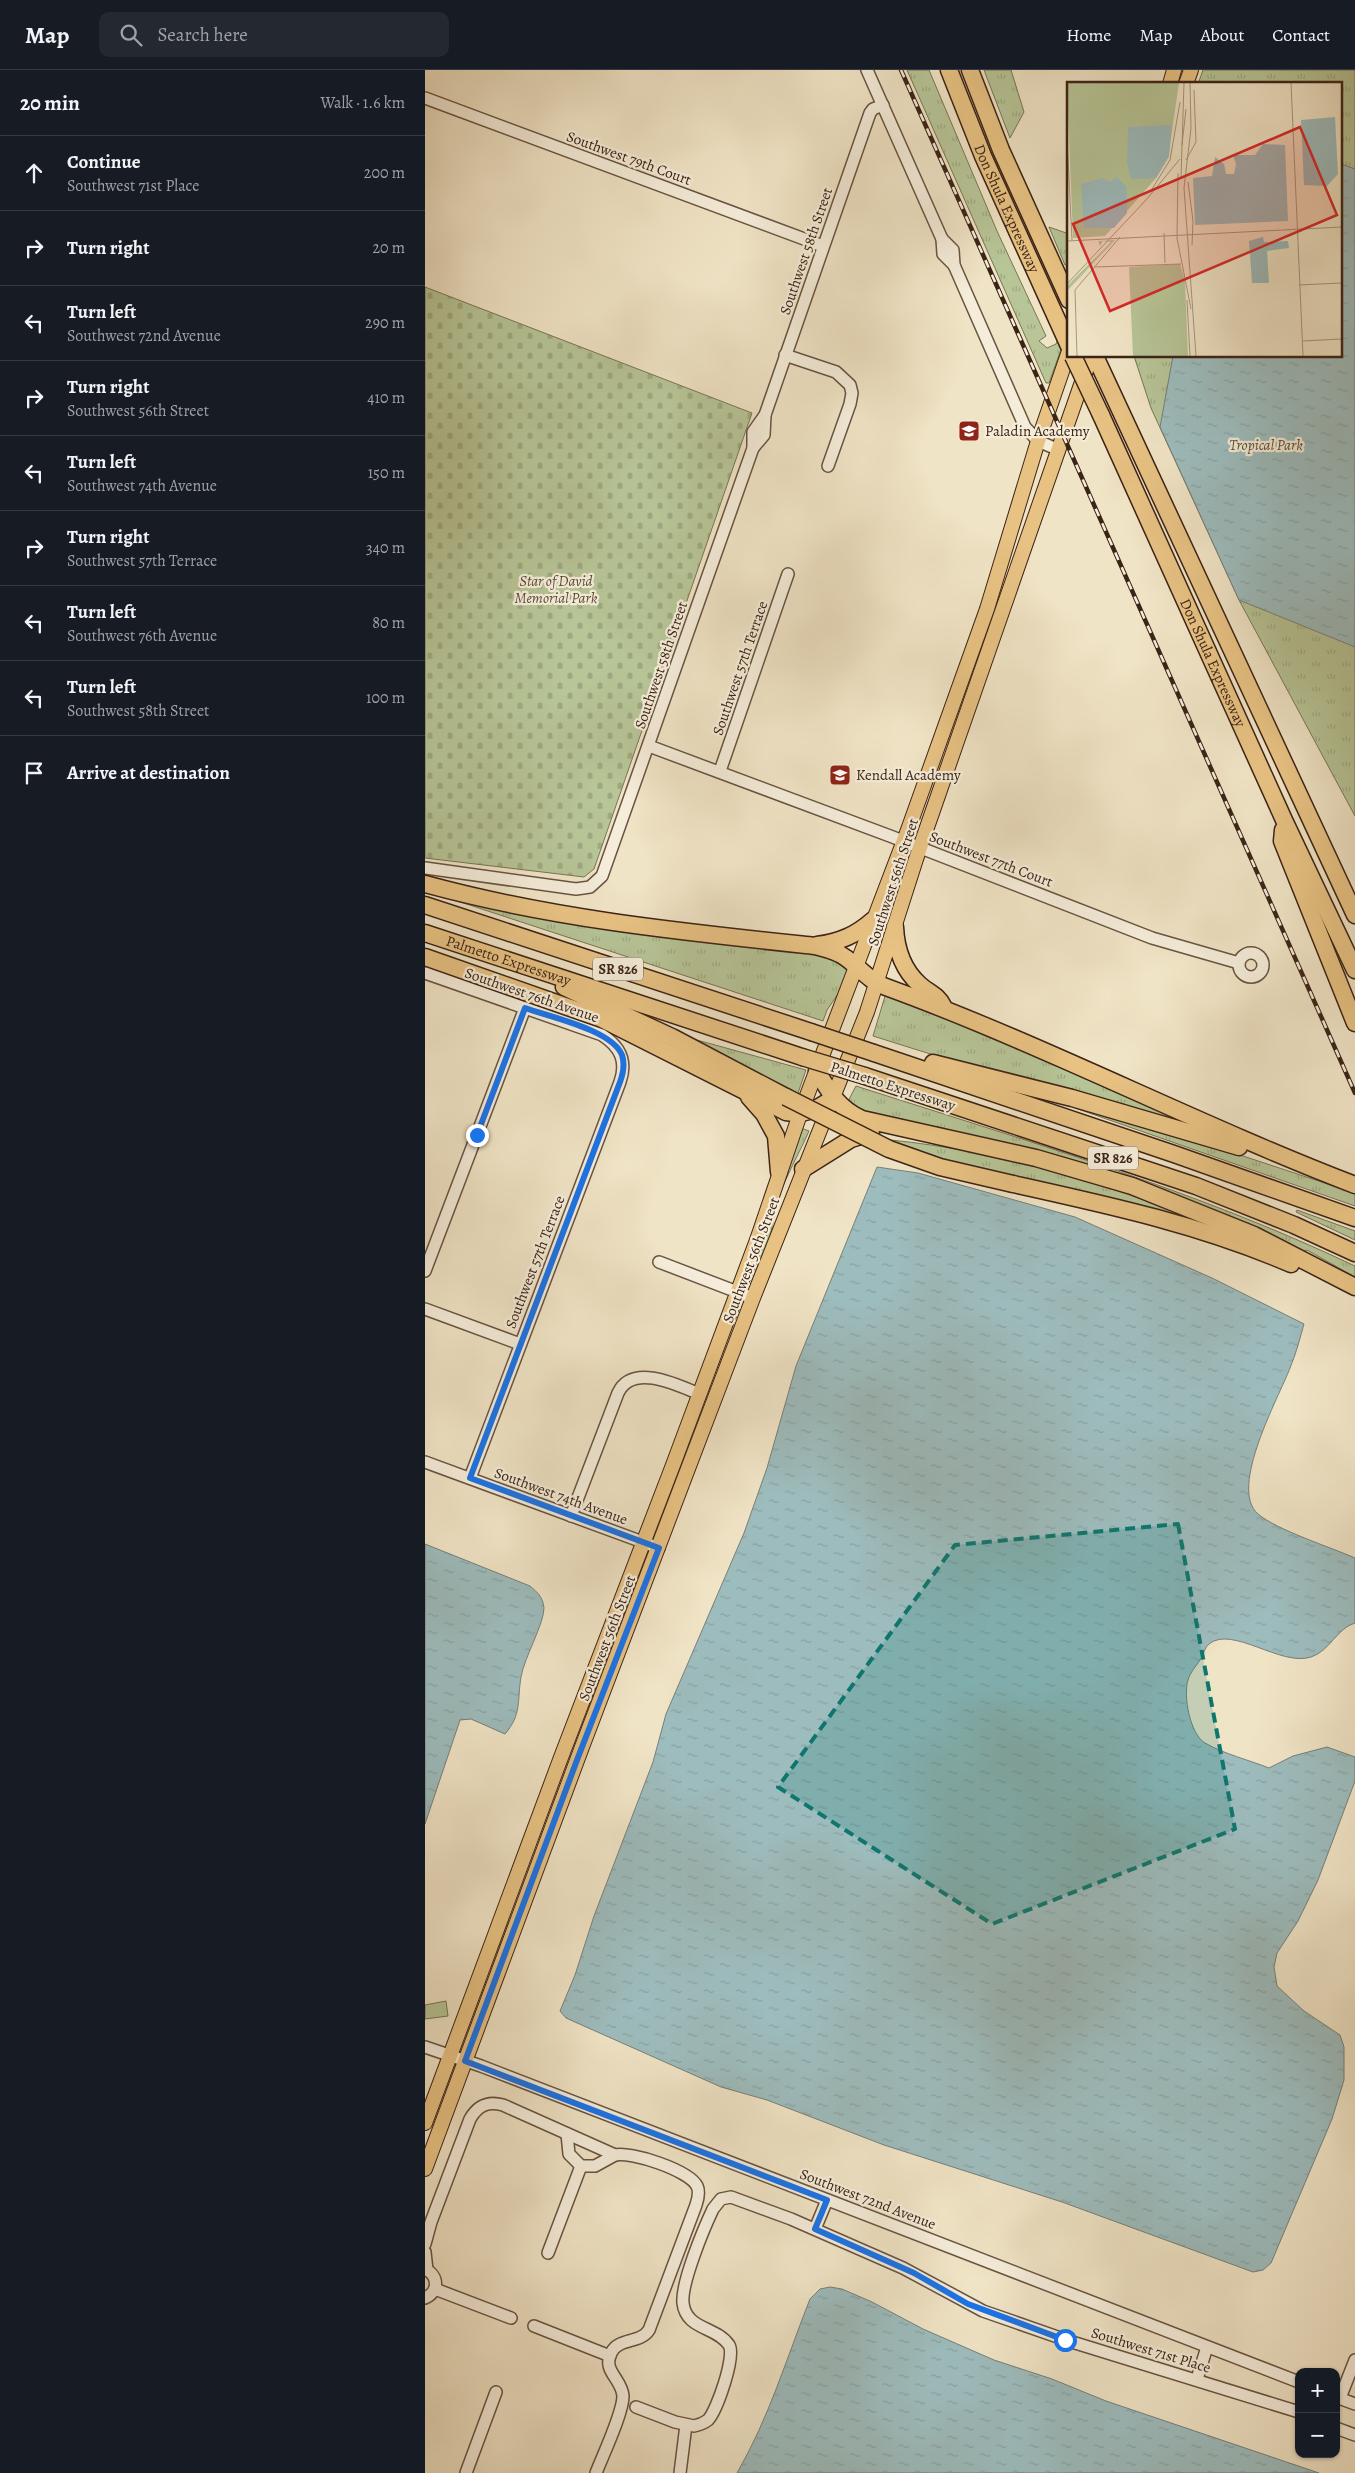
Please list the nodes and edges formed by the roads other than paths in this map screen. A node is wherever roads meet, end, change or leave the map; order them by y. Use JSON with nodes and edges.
{"nodes":[{"id":1,"x":867,"y":70,"type":"edge"},
{"id":2,"x":949,"y":70,"type":"edge"},
{"id":3,"x":970,"y":70,"type":"edge"},
{"id":4,"x":1191,"y":70,"type":"edge"},
{"id":5,"x":1187,"y":82,"type":"edge"},
{"id":6,"x":425,"y":98,"type":"edge"},
{"id":7,"x":883,"y":105,"type":"junction"},
{"id":8,"x":823,"y":246,"type":"junction"},
{"id":9,"x":1067,"y":296,"type":"edge"},
{"id":10,"x":1067,"y":342,"type":"edge"},
{"id":11,"x":785,"y":355,"type":"junction"},
{"id":12,"x":1067,"y":357,"type":"edge"},
{"id":13,"x":1074,"y":358,"type":"edge"},
{"id":14,"x":1090,"y":358,"type":"edge"},
{"id":15,"x":1096,"y":358,"type":"edge"},
{"id":16,"x":1038,"y":441,"type":"junction"},
{"id":17,"x":1059,"y":450,"type":"junction"},
{"id":18,"x":828,"y":466,"type":"dead end"},
{"id":19,"x":788,"y":574,"type":"dead end"},
{"id":20,"x":649,"y":746,"type":"junction"},
{"id":21,"x":720,"y":772,"type":"junction"},
{"id":22,"x":1284,"y":820,"type":"junction"},
{"id":23,"x":903,"y":841,"type":"junction"},
{"id":24,"x":920,"y":848,"type":"junction"},
{"id":25,"x":425,"y":868,"type":"edge"},
{"id":26,"x":1339,"y":879,"type":"junction"},
{"id":27,"x":425,"y":884,"type":"edge"},
{"id":28,"x":1355,"y":897,"type":"edge"},
{"id":29,"x":425,"y":905,"type":"edge"},
{"id":30,"x":1355,"y":915,"type":"edge"},
{"id":31,"x":873,"y":920,"type":"junction"},
{"id":32,"x":895,"y":927,"type":"junction"},
{"id":33,"x":425,"y":933,"type":"edge"},
{"id":34,"x":815,"y":946,"type":"junction"},
{"id":35,"x":425,"y":957,"type":"edge"},
{"id":36,"x":1239,"y":963,"type":"dead end"},
{"id":37,"x":856,"y":968,"type":"junction"},
{"id":38,"x":1355,"y":970,"type":"edge"},
{"id":39,"x":542,"y":972,"type":"junction"},
{"id":40,"x":425,"y":974,"type":"edge"},
{"id":41,"x":877,"y":983,"type":"junction"},
{"id":42,"x":525,"y":1008,"type":"junction"},
{"id":43,"x":945,"y":1010,"type":"junction"},
{"id":44,"x":1355,"y":1023,"type":"edge"},
{"id":45,"x":622,"y":1056,"type":"joint"},
{"id":46,"x":901,"y":1062,"type":"junction"},
{"id":47,"x":817,"y":1071,"type":"junction"},
{"id":48,"x":745,"y":1091,"type":"junction"},
{"id":49,"x":833,"y":1098,"type":"junction"},
{"id":50,"x":800,"y":1114,"type":"junction"},
{"id":51,"x":908,"y":1130,"type":"junction"},
{"id":52,"x":1279,"y":1155,"type":"junction"},
{"id":53,"x":803,"y":1169,"type":"junction"},
{"id":54,"x":779,"y":1172,"type":"junction"},
{"id":55,"x":1355,"y":1185,"type":"edge"},
{"id":56,"x":1355,"y":1218,"type":"edge"},
{"id":57,"x":1355,"y":1253,"type":"edge"},
{"id":58,"x":659,"y":1262,"type":"dead end"},
{"id":59,"x":425,"y":1271,"type":"edge"},
{"id":60,"x":1355,"y":1287,"type":"edge"},
{"id":61,"x":738,"y":1292,"type":"junction"},
{"id":62,"x":1355,"y":1294,"type":"edge"},
{"id":63,"x":753,"y":1298,"type":"junction"},
{"id":64,"x":425,"y":1309,"type":"edge"},
{"id":65,"x":520,"y":1344,"type":"junction"},
{"id":66,"x":699,"y":1394,"type":"junction"},
{"id":67,"x":715,"y":1399,"type":"junction"},
{"id":68,"x":425,"y":1462,"type":"edge"},
{"id":69,"x":470,"y":1478,"type":"junction"},
{"id":70,"x":571,"y":1516,"type":"junction"},
{"id":71,"x":643,"y":1543,"type":"junction"},
{"id":72,"x":659,"y":1548,"type":"junction"},
{"id":73,"x":425,"y":2046,"type":"edge"},
{"id":74,"x":450,"y":2056,"type":"junction"},
{"id":75,"x":465,"y":2061,"type":"junction"},
{"id":76,"x":425,"y":2123,"type":"edge"},
{"id":77,"x":567,"y":2134,"type":"junction"},
{"id":78,"x":615,"y":2156,"type":"junction"},
{"id":79,"x":581,"y":2166,"type":"junction"},
{"id":80,"x":425,"y":2169,"type":"edge"},
{"id":81,"x":827,"y":2200,"type":"junction"},
{"id":82,"x":815,"y":2229,"type":"junction"},
{"id":83,"x":425,"y":2244,"type":"edge"},
{"id":84,"x":425,"y":2252,"type":"edge"},
{"id":85,"x":548,"y":2253,"type":"dead end"},
{"id":86,"x":426,"y":2269,"type":"edge"},
{"id":87,"x":435,"y":2289,"type":"junction"},
{"id":88,"x":425,"y":2298,"type":"edge"},
{"id":89,"x":511,"y":2318,"type":"dead end"},
{"id":90,"x":534,"y":2326,"type":"dead end"},
{"id":91,"x":1207,"y":2347,"type":"junction"},
{"id":92,"x":610,"y":2356,"type":"junction"},
{"id":93,"x":1355,"y":2360,"type":"edge"},
{"id":94,"x":1197,"y":2379,"type":"junction"},
{"id":95,"x":1295,"y":2380,"type":"edge"},
{"id":96,"x":496,"y":2392,"type":"dead end"},
{"id":97,"x":1340,"y":2394,"type":"edge"},
{"id":98,"x":1340,"y":2399,"type":"edge"},
{"id":99,"x":1355,"y":2404,"type":"edge"},
{"id":100,"x":635,"y":2407,"type":"dead end"},
{"id":101,"x":1295,"y":2411,"type":"edge"},
{"id":102,"x":686,"y":2425,"type":"junction"},
{"id":103,"x":1340,"y":2429,"type":"edge"},
{"id":104,"x":1355,"y":2435,"type":"edge"},
{"id":105,"x":466,"y":2473,"type":"edge"},
{"id":106,"x":596,"y":2473,"type":"edge"},
{"id":107,"x":680,"y":2473,"type":"edge"}],
"edges":[{"from":1,"to":7,"type":"street"},
{"from":2,"to":10,"type":"highway","name":"Don Shula Expressway"},
{"from":3,"to":9,"type":"highway","name":"Don Shula Expressway"},
{"from":4,"to":5,"type":"main road"},
{"from":6,"to":8,"type":"street","name":"Southwest 79th Court"},
{"from":7,"to":8,"type":"street","name":"Southwest 58th Street"},
{"from":7,"to":16,"type":"street"},
{"from":8,"to":11,"type":"street","name":"Southwest 58th Street"},
{"from":11,"to":18,"type":"street"},
{"from":11,"to":20,"type":"street","name":"Southwest 58th Street"},
{"from":12,"to":16,"type":"main road","name":"Southwest 56th Street"},
{"from":13,"to":22,"type":"highway","name":"Don Shula Expressway","bridge":true},
{"from":14,"to":17,"type":"main road","name":"Southwest 56th Street"},
{"from":15,"to":26,"type":"highway","name":"Don Shula Expressway"},
{"from":16,"to":17,"type":"street"},
{"from":16,"to":23,"type":"main road","name":"Southwest 56th Street"},
{"from":17,"to":24,"type":"main road","name":"Southwest 56th Street"},
{"from":19,"to":21,"type":"street","name":"Southwest 57th Terrace"},
{"from":20,"to":21,"type":"street","name":"Southwest 77th Court"},
{"from":20,"to":25,"type":"street","name":"Southwest 58th Street"},
{"from":21,"to":23,"type":"street","name":"Southwest 77th Court"},
{"from":22,"to":38,"type":"highway","name":"Don Shula Expressway"},
{"from":22,"to":44,"type":"highway"},
{"from":23,"to":24,"type":"street","name":"Southwest 77th Court"},
{"from":23,"to":31,"type":"main road","name":"Southwest 56th Street"},
{"from":24,"to":32,"type":"main road","name":"Southwest 56th Street"},
{"from":24,"to":36,"type":"street","name":"Southwest 77th Court"},
{"from":26,"to":28,"type":"highway"},
{"from":26,"to":30,"type":"highway","name":"Don Shula Expressway"},
{"from":27,"to":34,"type":"highway"},
{"from":29,"to":46,"type":"highway","name":"Palmetto Expressway","number":"SR 826","bridge":true},
{"from":31,"to":34,"type":"highway"},
{"from":31,"to":37,"type":"main road","name":"Southwest 56th Street"},
{"from":32,"to":41,"type":"main road","name":"Southwest 56th Street"},
{"from":32,"to":43,"type":"highway"},
{"from":33,"to":39,"type":"highway","name":"Palmetto Expressway","number":"SR 826"},
{"from":34,"to":37,"type":"highway"},
{"from":35,"to":48,"type":"highway"},
{"from":37,"to":41,"type":"highway"},
{"from":37,"to":47,"type":"main road","name":"Southwest 56th Street"},
{"from":39,"to":57,"type":"highway","name":"Palmetto Expressway","number":"SR 826","bridge":true},
{"from":39,"to":62,"type":"highway","bridge":true},
{"from":40,"to":42,"type":"street","name":"Southwest 76th Avenue"},
{"from":41,"to":43,"type":"highway"},
{"from":41,"to":49,"type":"main road","name":"Southwest 56th Street"},
{"from":42,"to":45,"type":"street","name":"Southwest 76th Avenue"},
{"from":42,"to":59,"type":"street"},
{"from":43,"to":52,"type":"highway"},
{"from":45,"to":65,"type":"street","name":"Southwest 57th Terrace"},
{"from":46,"to":52,"type":"highway"},
{"from":46,"to":56,"type":"highway","name":"Palmetto Expressway","number":"SR 826"},
{"from":47,"to":49,"type":"highway"},
{"from":47,"to":50,"type":"main road","name":"Southwest 56th Street"},
{"from":48,"to":50,"type":"highway"},
{"from":48,"to":54,"type":"highway"},
{"from":49,"to":50,"type":"highway"},
{"from":49,"to":51,"type":"highway"},
{"from":49,"to":53,"type":"main road","name":"Southwest 56th Street"},
{"from":50,"to":54,"type":"main road","name":"Southwest 56th Street"},
{"from":51,"to":53,"type":"highway"},
{"from":51,"to":60,"type":"highway"},
{"from":52,"to":55,"type":"highway"},
{"from":53,"to":63,"type":"main road","name":"Southwest 56th Street"},
{"from":54,"to":61,"type":"main road","name":"Southwest 56th Street"},
{"from":58,"to":61,"type":"street"},
{"from":61,"to":63,"type":"street"},
{"from":61,"to":66,"type":"main road","name":"Southwest 56th Street"},
{"from":63,"to":67,"type":"main road","name":"Southwest 56th Street"},
{"from":64,"to":65,"type":"street"},
{"from":65,"to":69,"type":"street","name":"Southwest 57th Terrace"},
{"from":66,"to":67,"type":"main road"},
{"from":66,"to":70,"type":"street"},
{"from":66,"to":71,"type":"main road","name":"Southwest 56th Street"},
{"from":67,"to":72,"type":"main road","name":"Southwest 56th Street"},
{"from":68,"to":69,"type":"street","name":"Southwest 74th Avenue"},
{"from":69,"to":70,"type":"street","name":"Southwest 74th Avenue"},
{"from":70,"to":71,"type":"street","name":"Southwest 74th Avenue"},
{"from":71,"to":72,"type":"street","name":"Southwest 74th Avenue"},
{"from":71,"to":74,"type":"main road","name":"Southwest 56th Street"},
{"from":72,"to":75,"type":"main road","name":"Southwest 56th Street"},
{"from":73,"to":74,"type":"street","name":"Southwest 72nd Avenue"},
{"from":74,"to":75,"type":"street","name":"Southwest 72nd Avenue"},
{"from":74,"to":76,"type":"main road","name":"Southwest 56th Street"},
{"from":75,"to":80,"type":"main road","name":"Southwest 56th Street"},
{"from":75,"to":81,"type":"street","name":"Southwest 72nd Avenue"},
{"from":77,"to":78,"type":"street"},
{"from":77,"to":79,"type":"street"},
{"from":77,"to":83,"type":"street"},
{"from":78,"to":79,"type":"street"},
{"from":78,"to":92,"type":"street"},
{"from":79,"to":85,"type":"street"},
{"from":81,"to":82,"type":"street"},
{"from":81,"to":91,"type":"street","name":"Southwest 72nd Avenue"},
{"from":82,"to":94,"type":"street","name":"Southwest 71st Place"},
{"from":82,"to":102,"type":"street","name":"Southwest 71st Place"},
{"from":84,"to":86,"type":"street"},
{"from":86,"to":87,"type":"street"},
{"from":87,"to":88,"type":"street"},
{"from":87,"to":89,"type":"street"},
{"from":90,"to":92,"type":"street"},
{"from":91,"to":94,"type":"street"},
{"from":91,"to":95,"type":"street","name":"Southwest 72nd Avenue"},
{"from":92,"to":106,"type":"street"},
{"from":93,"to":97,"type":"street"},
{"from":94,"to":101,"type":"street","name":"Southwest 71st Place"},
{"from":96,"to":105,"type":"street"},
{"from":98,"to":99,"type":"street"},
{"from":100,"to":102,"type":"street"},
{"from":102,"to":107,"type":"street"},
{"from":103,"to":104,"type":"street"}]}
